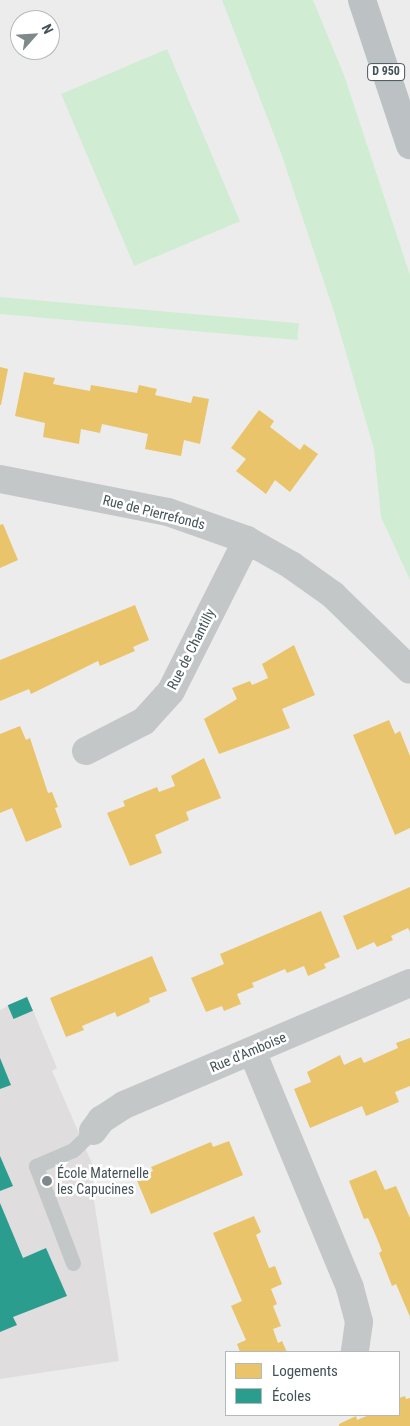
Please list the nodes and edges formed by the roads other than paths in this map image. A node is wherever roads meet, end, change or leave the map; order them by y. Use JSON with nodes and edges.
{"nodes":[{"id":1,"x":362,"y":0,"type":"edge"},
{"id":2,"x":410,"y":144,"type":"edge"},
{"id":3,"x":0,"y":479,"type":"edge"},
{"id":4,"x":247,"y":540,"type":"junction"},
{"id":5,"x":410,"y":670,"type":"edge"},
{"id":6,"x":86,"y":751,"type":"dead end"},
{"id":7,"x":410,"y":983,"type":"edge"},
{"id":8,"x":252,"y":1050,"type":"junction"},
{"id":9,"x":93,"y":1131,"type":"joint"},
{"id":10,"x":73,"y":1263,"type":"dead end"},
{"id":11,"x":354,"y":1351,"type":"edge"}],
"edges":[{"from":1,"to":2,"type":"highway","number":"D 950"},
{"from":3,"to":4,"type":"street","name":"Rue de Pierrefonds"},
{"from":4,"to":5,"type":"street","name":"Rue de Pierrefonds"},
{"from":4,"to":6,"type":"street","name":"Rue de Chantilly"},
{"from":7,"to":8,"type":"street","name":"Rue d'Amboise"},
{"from":8,"to":9,"type":"street","name":"Rue d'Amboise"},
{"from":8,"to":11,"type":"street"},
{"from":9,"to":10,"type":"lane"}]}
